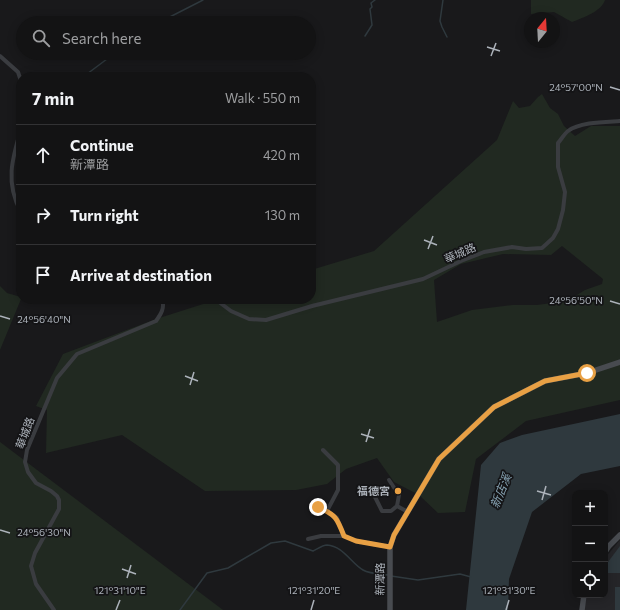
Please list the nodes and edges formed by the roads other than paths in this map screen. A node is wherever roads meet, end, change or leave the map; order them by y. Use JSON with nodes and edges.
{"nodes":[{"id":1,"x":0,"y":56,"type":"edge"},
{"id":2,"x":18,"y":72,"type":"edge"},
{"id":3,"x":620,"y":120,"type":"edge"},
{"id":4,"x":16,"y":146,"type":"edge"},
{"id":5,"x":16,"y":198,"type":"edge"},
{"id":6,"x":164,"y":304,"type":"edge"},
{"id":7,"x":222,"y":304,"type":"edge"},
{"id":8,"x":620,"y":362,"type":"edge"},
{"id":9,"x":323,"y":450,"type":"dead end"},
{"id":10,"x":389,"y":480,"type":"dead end"},
{"id":11,"x":375,"y":497,"type":"dead end"},
{"id":12,"x":397,"y":506,"type":"junction"},
{"id":13,"x":327,"y":511,"type":"junction"},
{"id":14,"x":408,"y":512,"type":"junction"},
{"id":15,"x":313,"y":513,"type":"dead end"},
{"id":16,"x":620,"y":535,"type":"edge"},
{"id":17,"x":344,"y":536,"type":"junction"},
{"id":18,"x":308,"y":539,"type":"dead end"},
{"id":19,"x":390,"y":547,"type":"junction"},
{"id":20,"x":608,"y":548,"type":"edge"},
{"id":21,"x":584,"y":598,"type":"edge"},
{"id":22,"x":54,"y":610,"type":"edge"},
{"id":23,"x":390,"y":610,"type":"edge"},
{"id":24,"x":582,"y":610,"type":"edge"}],
"edges":[{"from":1,"to":2,"type":"street"},
{"from":3,"to":7,"type":"street","name":"華城路"},
{"from":4,"to":5,"type":"street"},
{"from":6,"to":22,"type":"street","name":"華城路"},
{"from":8,"to":14,"type":"street","name":"新潭路"},
{"from":9,"to":13,"type":"street"},
{"from":10,"to":12,"type":"street"},
{"from":11,"to":12,"type":"street"},
{"from":12,"to":14,"type":"street"},
{"from":13,"to":15,"type":"street"},
{"from":13,"to":17,"type":"street"},
{"from":14,"to":19,"type":"street","name":"新潭路"},
{"from":16,"to":20,"type":"street"},
{"from":17,"to":18,"type":"street"},
{"from":17,"to":19,"type":"street"},
{"from":19,"to":23,"type":"street","name":"新潭路"},
{"from":21,"to":24,"type":"street"}]}
